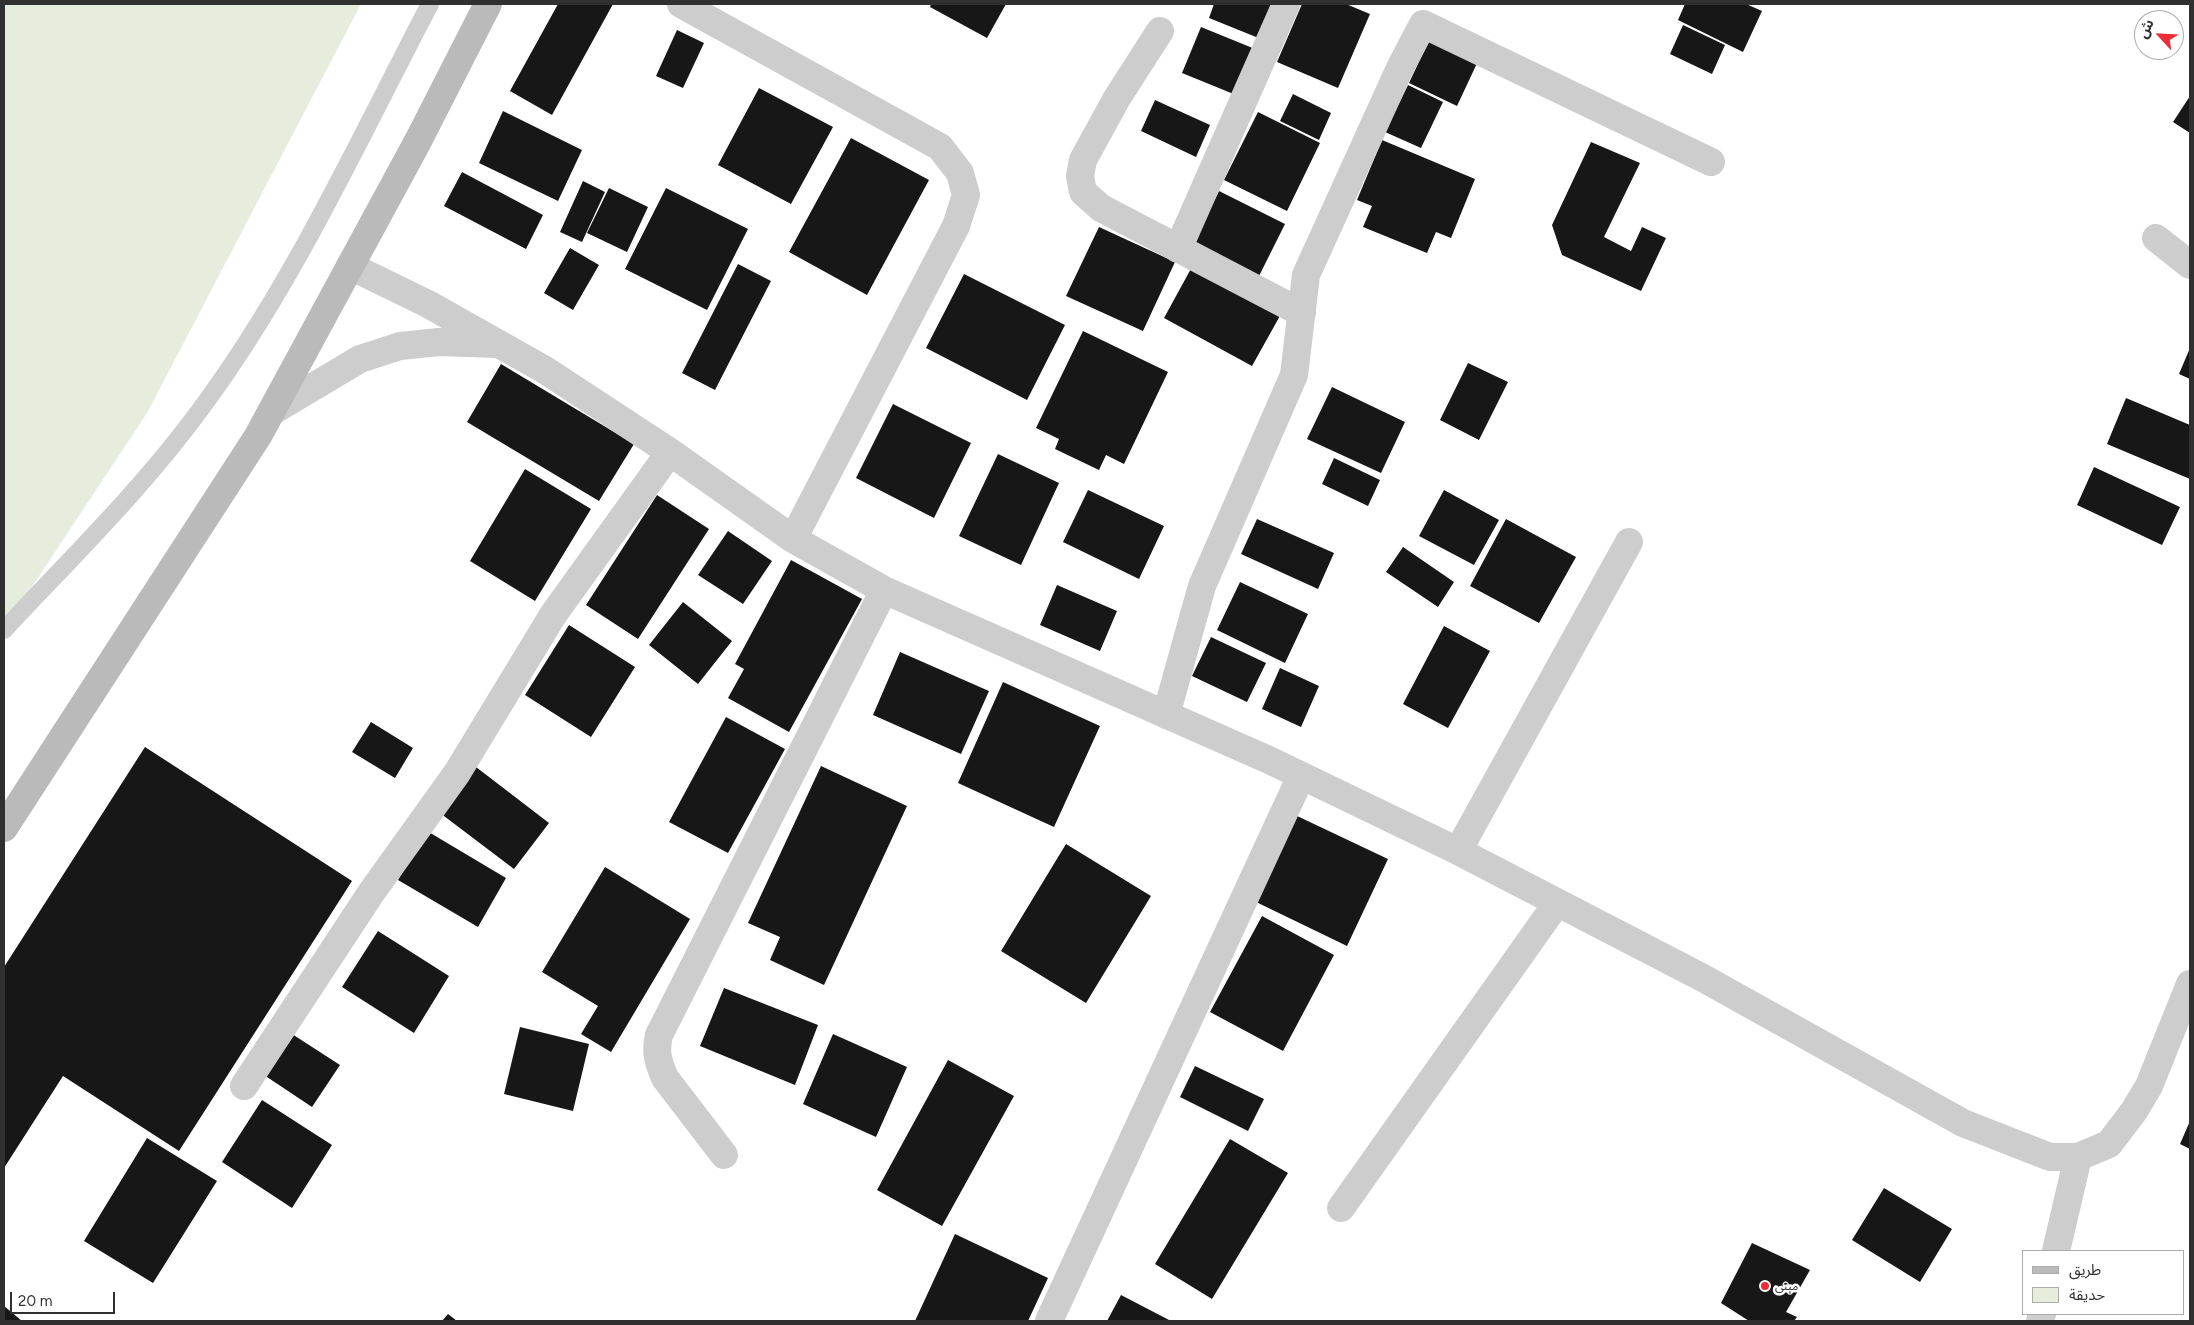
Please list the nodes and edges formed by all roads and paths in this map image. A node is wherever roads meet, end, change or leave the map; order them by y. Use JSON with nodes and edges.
{"nodes":[{"id":1,"x":430,"y":4,"type":"edge"},
{"id":2,"x":488,"y":4,"type":"edge"},
{"id":3,"x":681,"y":4,"type":"edge"},
{"id":4,"x":1286,"y":4,"type":"edge"},
{"id":5,"x":1160,"y":31,"type":"dead end"},
{"id":6,"x":1711,"y":162,"type":"dead end"},
{"id":7,"x":2156,"y":238,"type":"dead end"},
{"id":8,"x":1178,"y":249,"type":"junction"},
{"id":9,"x":2190,"y":265,"type":"edge"},
{"id":10,"x":350,"y":266,"type":"junction"},
{"id":11,"x":1302,"y":313,"type":"junction"},
{"id":12,"x":500,"y":344,"type":"junction"},
{"id":13,"x":271,"y":412,"type":"junction"},
{"id":14,"x":670,"y":452,"type":"junction"},
{"id":15,"x":793,"y":539,"type":"junction"},
{"id":16,"x":1630,"y":542,"type":"dead end"},
{"id":17,"x":884,"y":590,"type":"junction"},
{"id":18,"x":4,"y":630,"type":"edge"},
{"id":19,"x":1166,"y":714,"type":"junction"},
{"id":20,"x":1301,"y":776,"type":"junction"},
{"id":21,"x":4,"y":828,"type":"edge"},
{"id":22,"x":1458,"y":851,"type":"junction"},
{"id":23,"x":1557,"y":904,"type":"junction"},
{"id":24,"x":2190,"y":984,"type":"edge"},
{"id":25,"x":244,"y":1086,"type":"dead end"},
{"id":26,"x":724,"y":1156,"type":"dead end"},
{"id":27,"x":2078,"y":1157,"type":"junction"},
{"id":28,"x":1341,"y":1208,"type":"dead end"},
{"id":29,"x":2056,"y":1250,"type":"edge"},
{"id":30,"x":1049,"y":1321,"type":"edge"}],
"edges":[{"from":1,"to":18,"type":"lane"},
{"from":2,"to":10,"type":"main road"},
{"from":3,"to":15,"type":"street"},
{"from":4,"to":8,"type":"street"},
{"from":5,"to":8,"type":"street"},
{"from":6,"to":11,"type":"street"},
{"from":7,"to":9,"type":"street"},
{"from":8,"to":11,"type":"street"},
{"from":10,"to":12,"type":"street"},
{"from":10,"to":13,"type":"main road"},
{"from":11,"to":19,"type":"street"},
{"from":12,"to":13,"type":"street"},
{"from":12,"to":14,"type":"street"},
{"from":13,"to":21,"type":"main road"},
{"from":14,"to":15,"type":"street"},
{"from":14,"to":25,"type":"street"},
{"from":15,"to":17,"type":"street"},
{"from":16,"to":22,"type":"street"},
{"from":17,"to":19,"type":"street"},
{"from":17,"to":26,"type":"street"},
{"from":19,"to":20,"type":"street"},
{"from":20,"to":22,"type":"street"},
{"from":20,"to":30,"type":"street"},
{"from":22,"to":23,"type":"street"},
{"from":23,"to":27,"type":"street"},
{"from":23,"to":28,"type":"street"},
{"from":24,"to":27,"type":"street"},
{"from":27,"to":29,"type":"street"}]}
